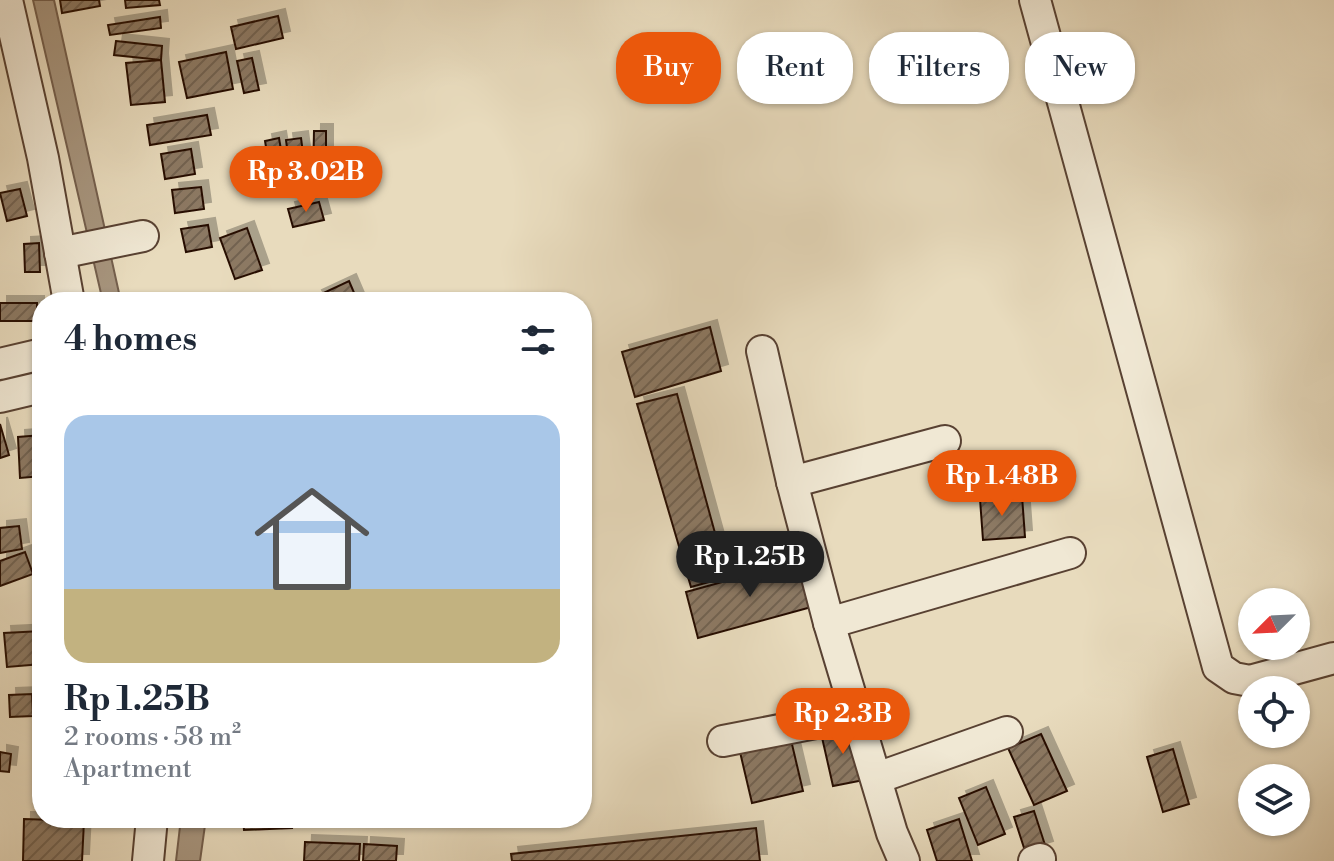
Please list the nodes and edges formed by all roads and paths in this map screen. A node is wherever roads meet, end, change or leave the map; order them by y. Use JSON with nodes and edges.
{"nodes":[{"id":1,"x":7,"y":0,"type":"edge"},
{"id":2,"x":1035,"y":0,"type":"edge"},
{"id":3,"x":128,"y":238,"type":"dead end"},
{"id":4,"x":70,"y":250,"type":"junction"},
{"id":5,"x":69,"y":292,"type":"edge"},
{"id":6,"x":762,"y":351,"type":"dead end"},
{"id":7,"x":32,"y":356,"type":"edge"},
{"id":8,"x":0,"y":364,"type":"edge"},
{"id":9,"x":32,"y":389,"type":"edge"},
{"id":10,"x":0,"y":397,"type":"edge"},
{"id":11,"x":945,"y":441,"type":"dead end"},
{"id":12,"x":792,"y":482,"type":"junction"},
{"id":13,"x":1070,"y":553,"type":"dead end"},
{"id":14,"x":829,"y":623,"type":"junction"},
{"id":15,"x":1334,"y":658,"type":"edge"},
{"id":16,"x":857,"y":715,"type":"junction"},
{"id":17,"x":1007,"y":732,"type":"dead end"},
{"id":18,"x":723,"y":741,"type":"dead end"},
{"id":19,"x":877,"y":778,"type":"junction"},
{"id":20,"x":151,"y":828,"type":"edge"},
{"id":21,"x":148,"y":861,"type":"edge"},
{"id":22,"x":904,"y":861,"type":"edge"}],
"edges":[{"from":1,"to":4,"type":"street"},
{"from":2,"to":15,"type":"street"},
{"from":3,"to":4,"type":"street"},
{"from":4,"to":5,"type":"street"},
{"from":6,"to":12,"type":"street"},
{"from":7,"to":8,"type":"street"},
{"from":9,"to":10,"type":"street"},
{"from":11,"to":12,"type":"street"},
{"from":12,"to":14,"type":"street"},
{"from":13,"to":14,"type":"street"},
{"from":14,"to":16,"type":"street"},
{"from":16,"to":18,"type":"street"},
{"from":16,"to":19,"type":"street"},
{"from":17,"to":19,"type":"street"},
{"from":19,"to":22,"type":"street"},
{"from":20,"to":21,"type":"street"}]}
